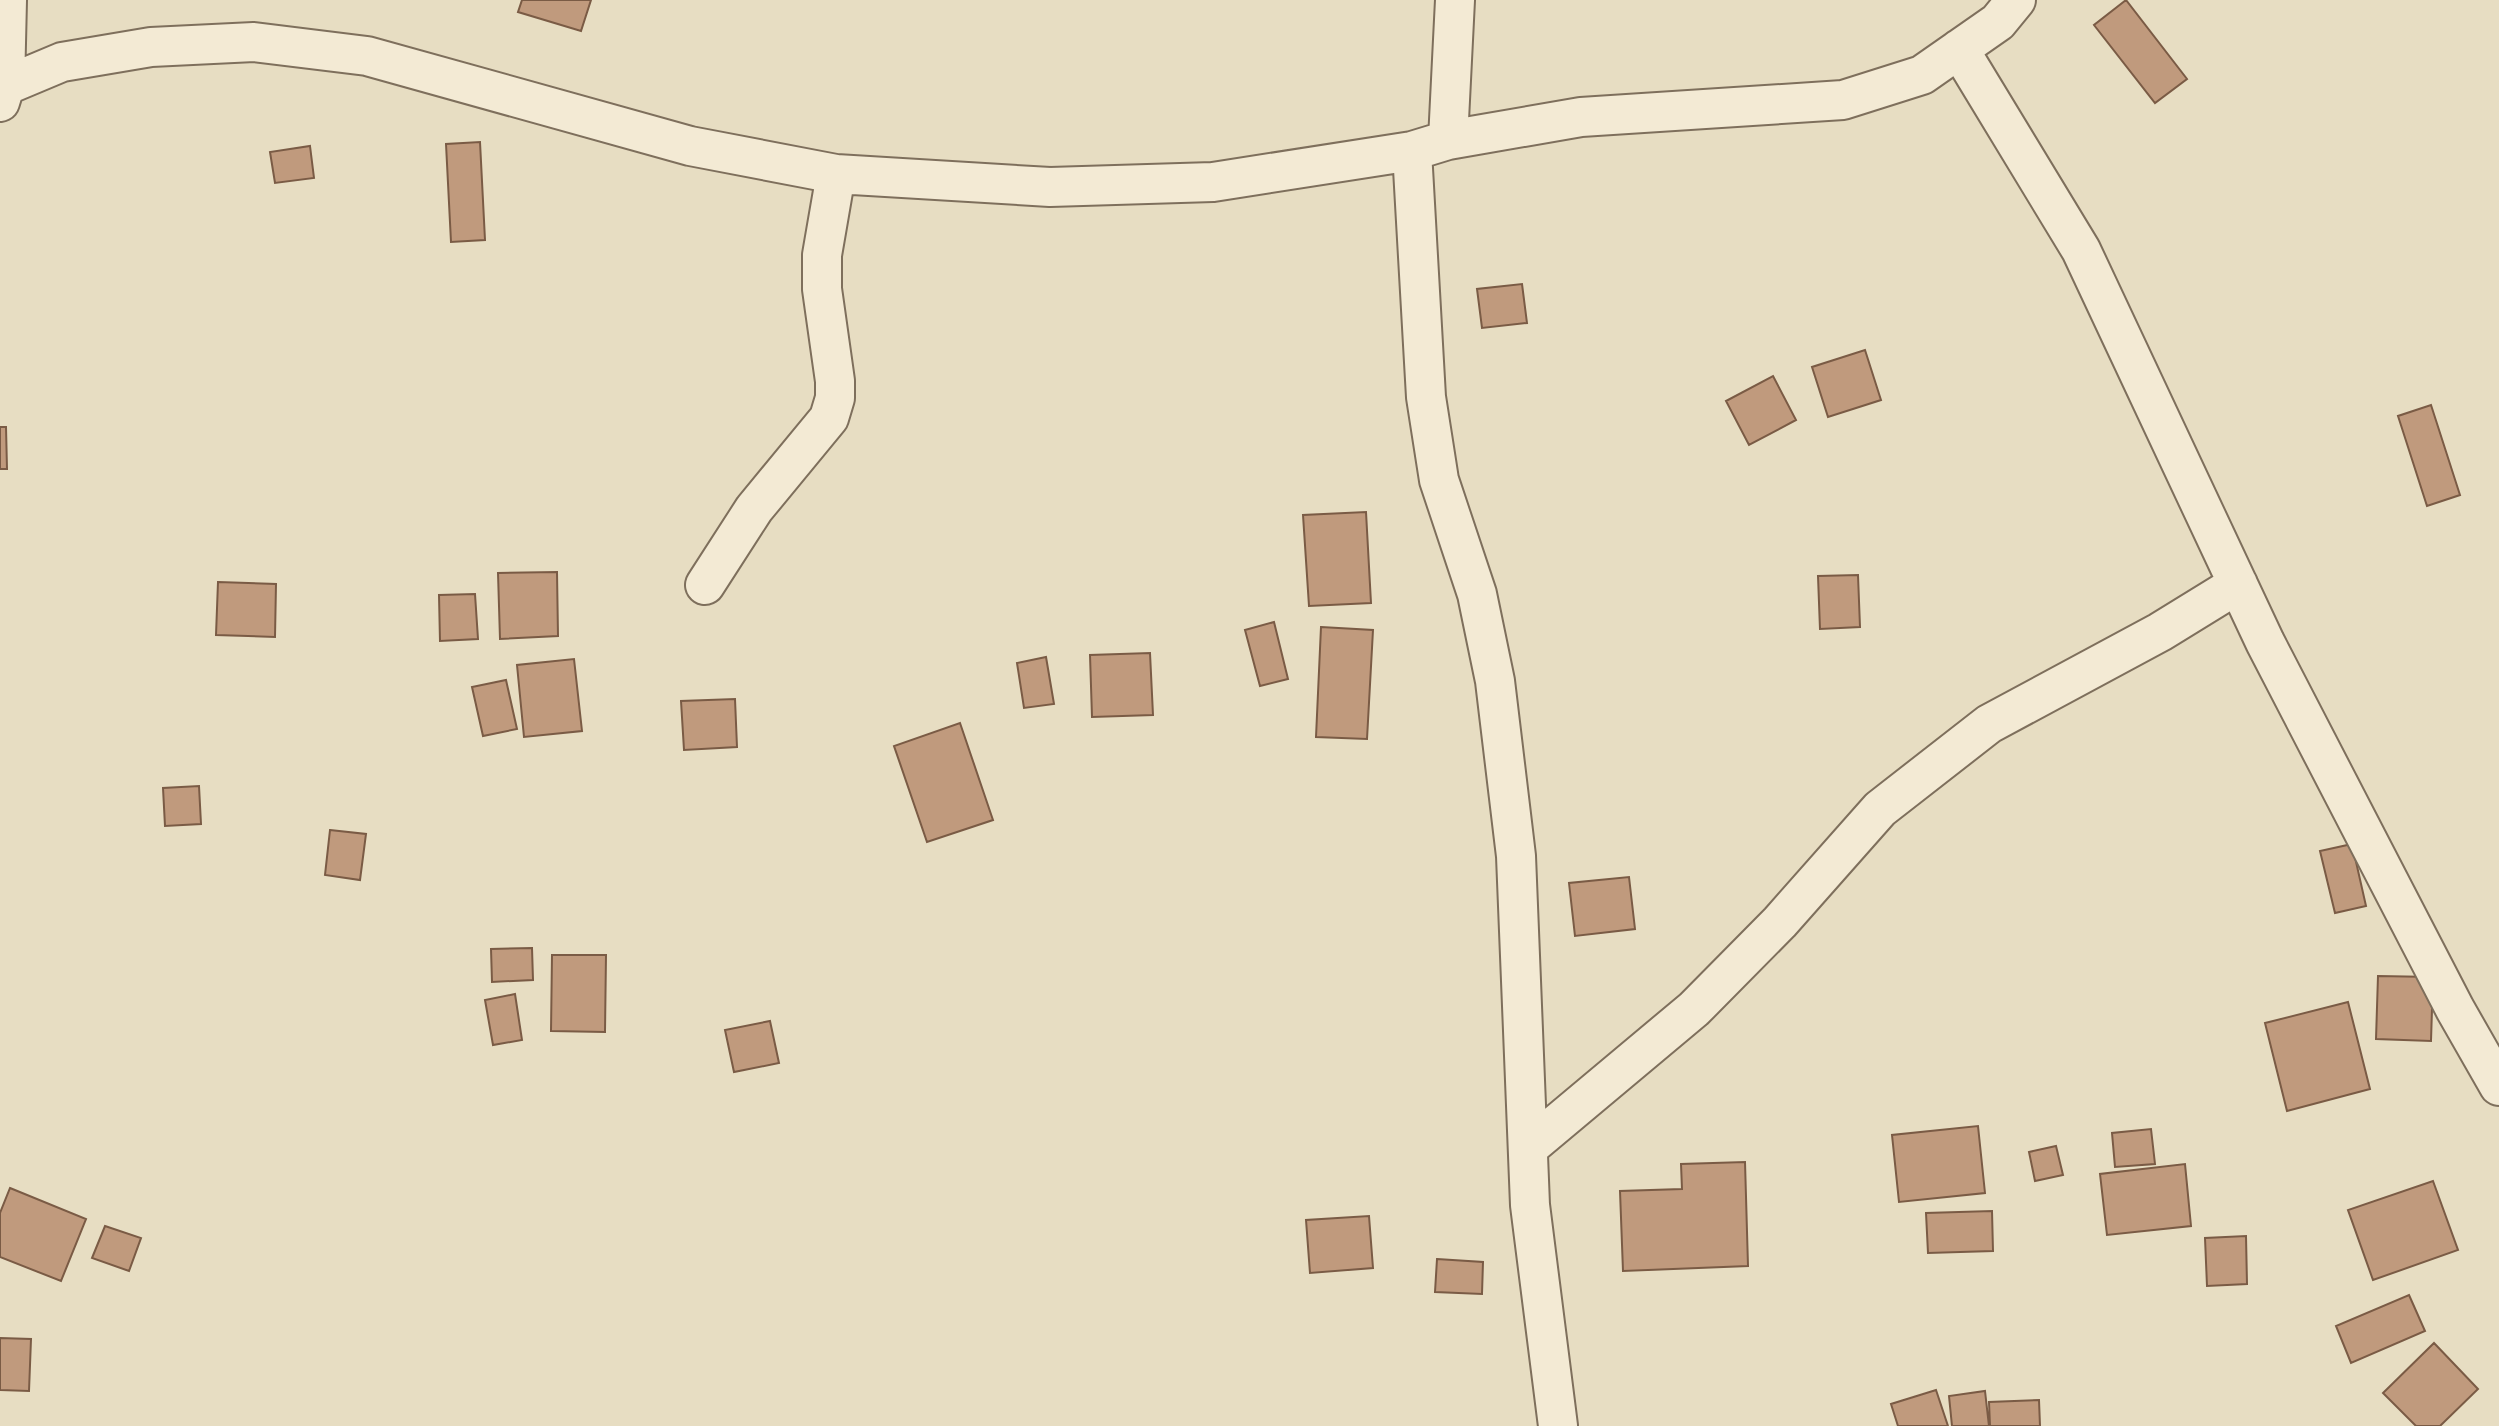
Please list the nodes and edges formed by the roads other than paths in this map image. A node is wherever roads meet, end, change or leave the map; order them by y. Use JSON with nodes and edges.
{"nodes":[{"id":1,"x":7,"y":0,"type":"edge"},
{"id":2,"x":1455,"y":0,"type":"edge"},
{"id":3,"x":2016,"y":0,"type":"edge"},
{"id":4,"x":1959,"y":49,"type":"junction"},
{"id":5,"x":2,"y":92,"type":"edge"},
{"id":6,"x":1448,"y":140,"type":"junction"},
{"id":7,"x":1412,"y":151,"type":"junction"},
{"id":8,"x":836,"y":174,"type":"junction"},
{"id":9,"x":2238,"y":584,"type":"junction"},
{"id":10,"x":705,"y":585,"type":"dead end"},
{"id":11,"x":2499,"y":1086,"type":"edge"},
{"id":12,"x":1528,"y":1148,"type":"junction"},
{"id":13,"x":1558,"y":1426,"type":"edge"}],
"edges":[{"from":1,"to":5,"type":"street"},
{"from":2,"to":6,"type":"street"},
{"from":3,"to":4,"type":"street"},
{"from":4,"to":6,"type":"street"},
{"from":4,"to":9,"type":"street"},
{"from":5,"to":8,"type":"street"},
{"from":6,"to":7,"type":"street"},
{"from":7,"to":8,"type":"street"},
{"from":7,"to":12,"type":"street"},
{"from":8,"to":10,"type":"street"},
{"from":9,"to":11,"type":"street"},
{"from":9,"to":12,"type":"street"},
{"from":12,"to":13,"type":"street"}]}
